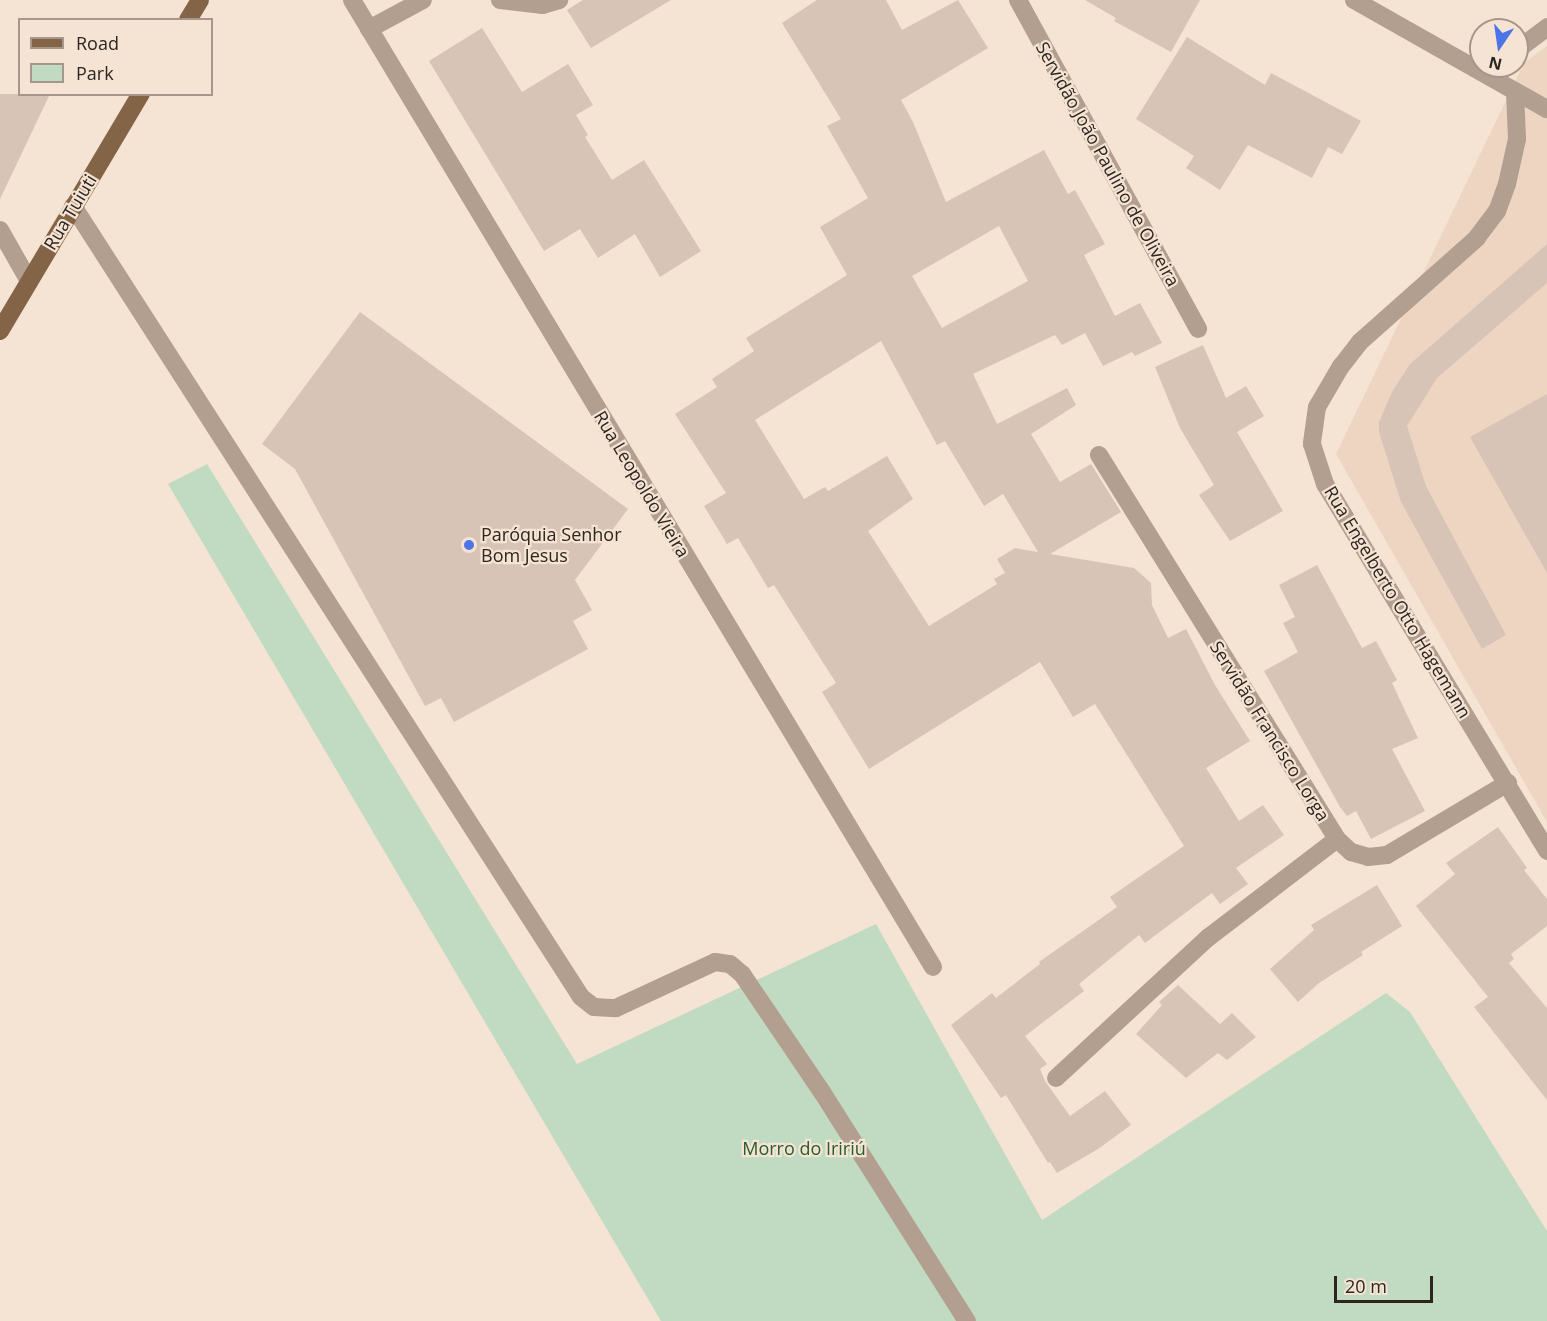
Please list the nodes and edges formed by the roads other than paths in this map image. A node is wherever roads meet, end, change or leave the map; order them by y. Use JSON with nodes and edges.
{"nodes":[{"id":1,"x":200,"y":0,"type":"edge"},
{"id":2,"x":352,"y":0,"type":"edge"},
{"id":3,"x":423,"y":0,"type":"edge"},
{"id":4,"x":500,"y":0,"type":"edge"},
{"id":5,"x":559,"y":0,"type":"edge"},
{"id":6,"x":1018,"y":0,"type":"edge"},
{"id":7,"x":1354,"y":0,"type":"edge"},
{"id":8,"x":189,"y":18,"type":"edge"},
{"id":9,"x":1547,"y":27,"type":"edge"},
{"id":10,"x":369,"y":29,"type":"junction"},
{"id":11,"x":1529,"y":41,"type":"edge"},
{"id":12,"x":1469,"y":59,"type":"edge"},
{"id":13,"x":1499,"y":78,"type":"edge"},
{"id":14,"x":1515,"y":92,"type":"junction"},
{"id":15,"x":140,"y":96,"type":"edge"},
{"id":16,"x":1547,"y":109,"type":"edge"},
{"id":17,"x":73,"y":206,"type":"junction"},
{"id":18,"x":0,"y":230,"type":"edge"},
{"id":19,"x":29,"y":281,"type":"junction"},
{"id":20,"x":1198,"y":329,"type":"dead end"},
{"id":21,"x":0,"y":332,"type":"edge"},
{"id":22,"x":1099,"y":455,"type":"dead end"},
{"id":23,"x":1508,"y":783,"type":"junction"},
{"id":24,"x":1337,"y":839,"type":"junction"},
{"id":25,"x":1547,"y":851,"type":"edge"},
{"id":26,"x":933,"y":967,"type":"dead end"},
{"id":27,"x":1056,"y":1078,"type":"dead end"},
{"id":28,"x":968,"y":1321,"type":"edge"}],
"edges":[{"from":1,"to":8,"type":"main road"},
{"from":2,"to":10,"type":"street","name":"Rua Leopoldo Vieira"},
{"from":3,"to":10,"type":"street"},
{"from":4,"to":5,"type":"street"},
{"from":6,"to":20,"type":"street","name":"Servidão João Paulino de Oliveira"},
{"from":7,"to":12,"type":"street"},
{"from":9,"to":11,"type":"street"},
{"from":10,"to":26,"type":"street","name":"Rua Leopoldo Vieira"},
{"from":13,"to":14,"type":"street"},
{"from":14,"to":16,"type":"street"},
{"from":14,"to":23,"type":"street","name":"Rua Engelberto Otto Hagemann"},
{"from":15,"to":17,"type":"main road","name":"Rua Tuiuti"},
{"from":17,"to":19,"type":"main road","name":"Rua Tuiuti"},
{"from":17,"to":28,"type":"street"},
{"from":18,"to":19,"type":"street"},
{"from":19,"to":21,"type":"main road","name":"Rua Tuiuti"},
{"from":22,"to":24,"type":"street","name":"Servidão Francisco Lorga"},
{"from":23,"to":24,"type":"street","name":"Servidão Francisco Lorga"},
{"from":23,"to":25,"type":"street","name":"Rua Engelberto Otto Hagemann"},
{"from":24,"to":27,"type":"street"}]}
